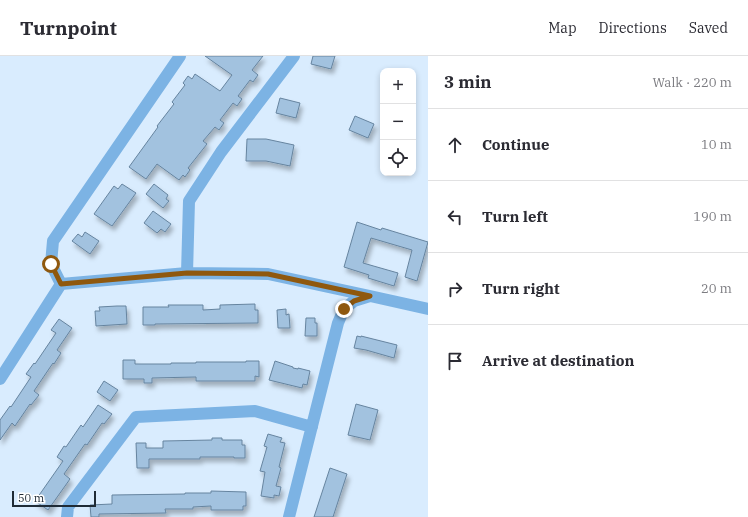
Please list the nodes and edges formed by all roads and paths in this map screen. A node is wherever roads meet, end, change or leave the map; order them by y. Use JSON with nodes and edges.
{"nodes":[{"id":1,"x":180,"y":56,"type":"edge"},
{"id":2,"x":294,"y":56,"type":"edge"},
{"id":3,"x":187,"y":273,"type":"junction"},
{"id":4,"x":61,"y":284,"type":"junction"},
{"id":5,"x":370,"y":296,"type":"junction"},
{"id":6,"x":428,"y":309,"type":"edge"},
{"id":7,"x":0,"y":379,"type":"edge"},
{"id":8,"x":312,"y":427,"type":"junction"},
{"id":9,"x":67,"y":517,"type":"edge"},
{"id":10,"x":288,"y":517,"type":"edge"}],
"edges":[{"from":1,"to":4,"type":"street"},
{"from":2,"to":3,"type":"street"},
{"from":3,"to":4,"type":"street"},
{"from":3,"to":5,"type":"street"},
{"from":4,"to":7,"type":"street"},
{"from":5,"to":6,"type":"street"},
{"from":5,"to":8,"type":"street"},
{"from":8,"to":9,"type":"street"},
{"from":8,"to":10,"type":"street"}]}
